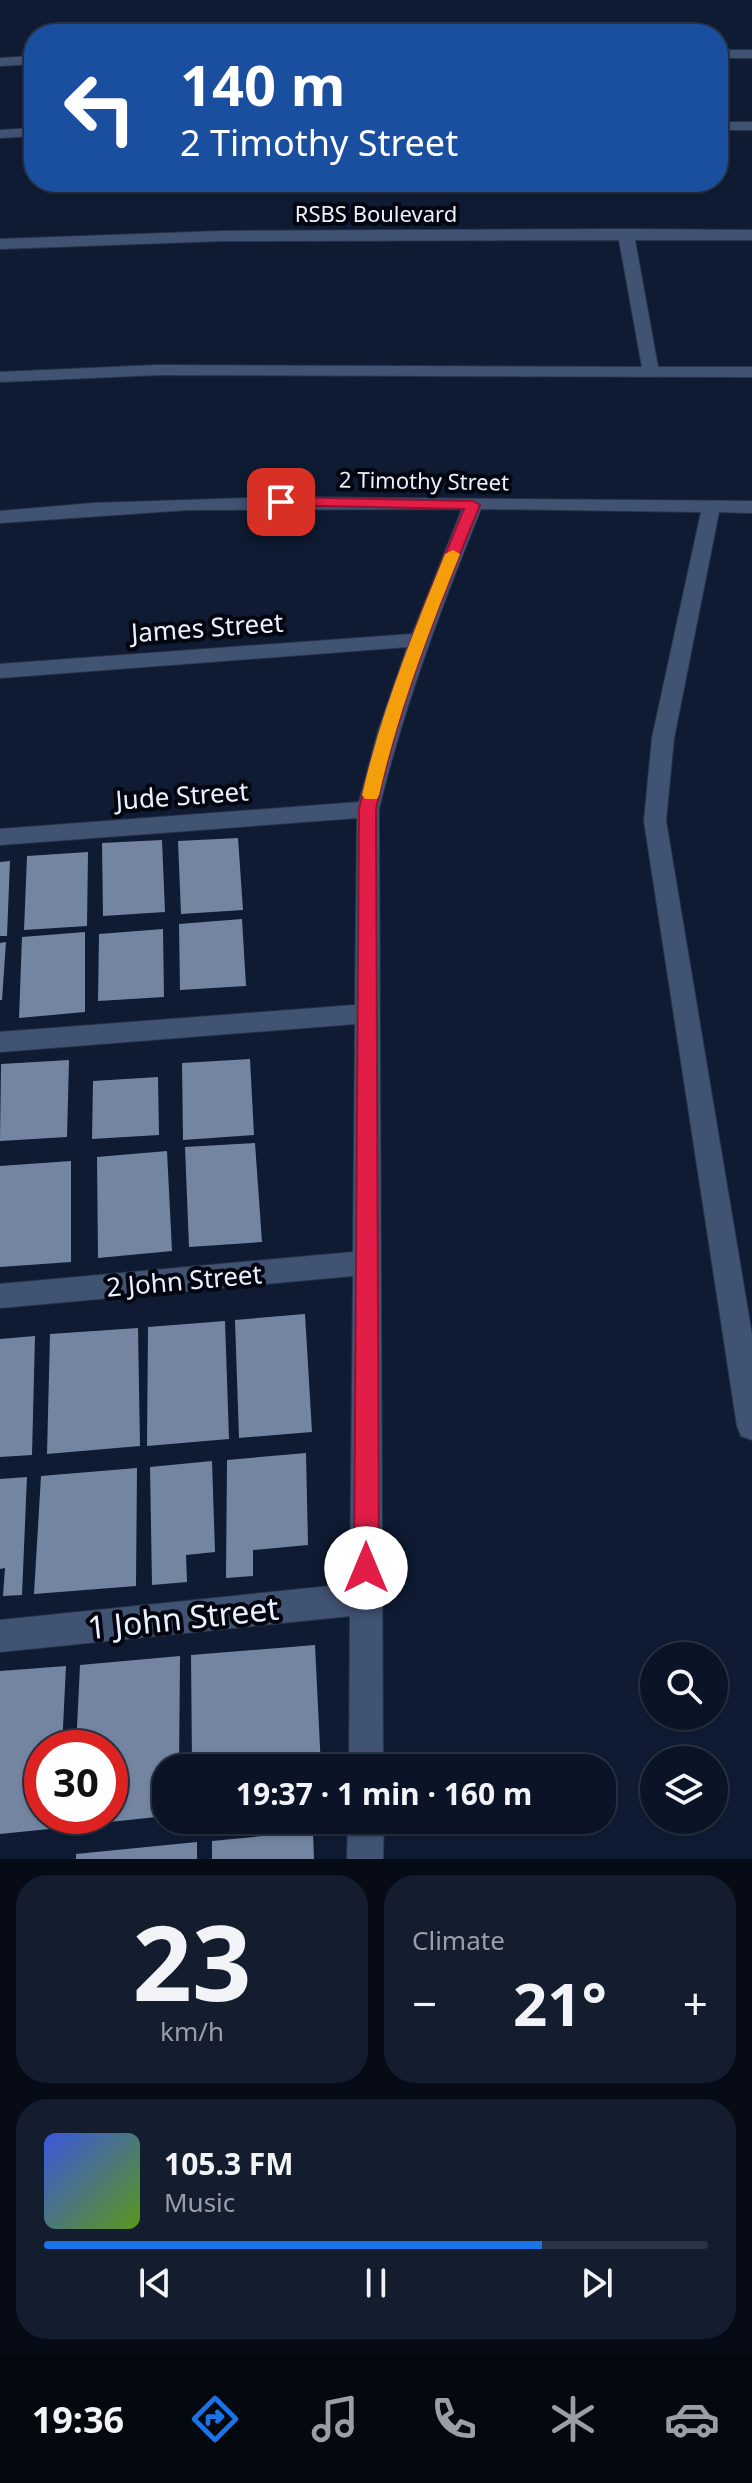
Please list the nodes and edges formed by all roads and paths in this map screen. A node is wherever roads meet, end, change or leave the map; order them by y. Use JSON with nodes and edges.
{"nodes":[{"id":1,"x":728,"y":54,"type":"edge"},
{"id":2,"x":752,"y":54,"type":"edge"},
{"id":3,"x":24,"y":61,"type":"edge"},
{"id":4,"x":0,"y":62,"type":"edge"},
{"id":5,"x":728,"y":126,"type":"edge"},
{"id":6,"x":752,"y":126,"type":"edge"},
{"id":7,"x":24,"y":133,"type":"edge"},
{"id":8,"x":0,"y":134,"type":"edge"},
{"id":9,"x":626,"y":234,"type":"junction"},
{"id":10,"x":752,"y":235,"type":"edge"},
{"id":11,"x":0,"y":244,"type":"edge"},
{"id":12,"x":651,"y":372,"type":"junction"},
{"id":13,"x":752,"y":372,"type":"edge"},
{"id":14,"x":0,"y":377,"type":"edge"},
{"id":15,"x":473,"y":505,"type":"junction"},
{"id":16,"x":752,"y":507,"type":"edge"},
{"id":17,"x":711,"y":508,"type":"junction"},
{"id":18,"x":0,"y":517,"type":"edge"},
{"id":19,"x":418,"y":640,"type":"junction"},
{"id":20,"x":0,"y":671,"type":"edge"},
{"id":21,"x":368,"y":809,"type":"junction"},
{"id":22,"x":0,"y":837,"type":"edge"},
{"id":23,"x":366,"y":1014,"type":"junction"},
{"id":24,"x":0,"y":1042,"type":"edge"},
{"id":25,"x":367,"y":1263,"type":"junction"},
{"id":26,"x":0,"y":1296,"type":"edge"},
{"id":27,"x":752,"y":1426,"type":"edge"},
{"id":28,"x":366,"y":1598,"type":"junction"},
{"id":29,"x":0,"y":1636,"type":"edge"},
{"id":30,"x":366,"y":1754,"type":"edge"},
{"id":31,"x":366,"y":1834,"type":"edge"},
{"id":32,"x":365,"y":1859,"type":"edge"}],
"edges":[{"from":1,"to":2,"type":"street"},
{"from":3,"to":4,"type":"street"},
{"from":5,"to":6,"type":"street"},
{"from":7,"to":8,"type":"street"},
{"from":9,"to":10,"type":"street","name":"RSBS Boulevard"},
{"from":9,"to":11,"type":"street","name":"RSBS Boulevard"},
{"from":9,"to":12,"type":"street"},
{"from":12,"to":13,"type":"street"},
{"from":12,"to":14,"type":"street"},
{"from":15,"to":17,"type":"street","name":"2 Timothy Street"},
{"from":15,"to":18,"type":"street","name":"2 Timothy Street"},
{"from":15,"to":19,"type":"street"},
{"from":16,"to":17,"type":"street","name":"2 Timothy Street"},
{"from":17,"to":27,"type":"street"},
{"from":19,"to":20,"type":"street","name":"James Street"},
{"from":19,"to":21,"type":"street"},
{"from":21,"to":22,"type":"street","name":"Jude Street"},
{"from":21,"to":23,"type":"street"},
{"from":23,"to":24,"type":"street"},
{"from":23,"to":25,"type":"street"},
{"from":25,"to":26,"type":"street","name":"2 John Street"},
{"from":25,"to":28,"type":"street"},
{"from":28,"to":29,"type":"street","name":"1 John Street"},
{"from":28,"to":30,"type":"street"},
{"from":31,"to":32,"type":"street"}]}
